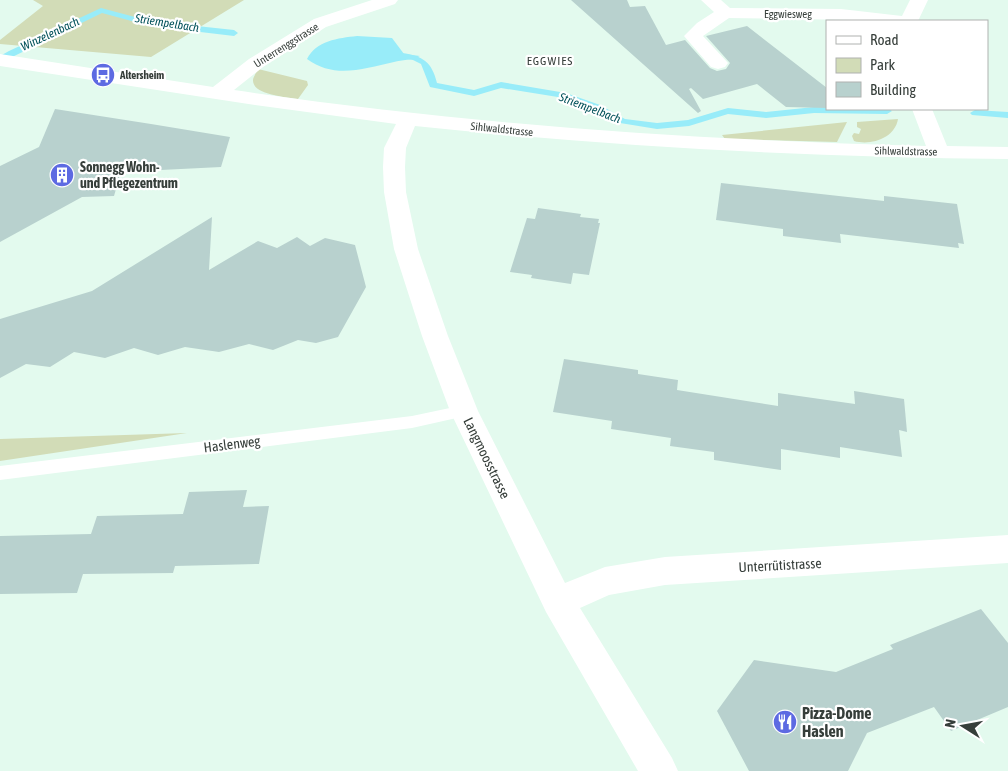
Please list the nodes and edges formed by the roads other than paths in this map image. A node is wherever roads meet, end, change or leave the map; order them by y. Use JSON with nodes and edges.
{"nodes":[{"id":1,"x":389,"y":0,"type":"edge"},
{"id":2,"x":710,"y":0,"type":"edge"},
{"id":3,"x":919,"y":0,"type":"edge"},
{"id":4,"x":725,"y":14,"type":"junction"},
{"id":5,"x":892,"y":20,"type":"edge"},
{"id":6,"x":909,"y":20,"type":"edge"},
{"id":7,"x":0,"y":60,"type":"edge"},
{"id":8,"x":718,"y":63,"type":"dead end"},
{"id":9,"x":218,"y":92,"type":"junction"},
{"id":10,"x":922,"y":110,"type":"edge"},
{"id":11,"x":408,"y":119,"type":"junction"},
{"id":12,"x":939,"y":152,"type":"junction"},
{"id":13,"x":1008,"y":153,"type":"edge"},
{"id":14,"x":464,"y":411,"type":"junction"},
{"id":15,"x":0,"y":473,"type":"edge"},
{"id":16,"x":1008,"y":550,"type":"edge"},
{"id":17,"x":558,"y":602,"type":"junction"},
{"id":18,"x":659,"y":771,"type":"edge"}],
"edges":[{"from":1,"to":9,"type":"street","name":"Unterrenggstrasse"},
{"from":2,"to":4,"type":"street"},
{"from":3,"to":6,"type":"street"},
{"from":4,"to":5,"type":"street","name":"Eggwiesweg"},
{"from":4,"to":8,"type":"street"},
{"from":7,"to":9,"type":"street","name":"Sihlwaldstrasse"},
{"from":9,"to":11,"type":"street","name":"Sihlwaldstrasse"},
{"from":10,"to":12,"type":"street"},
{"from":11,"to":12,"type":"street","name":"Sihlwaldstrasse"},
{"from":11,"to":14,"type":"street","name":"Langmoosstrasse"},
{"from":12,"to":13,"type":"street","name":"Sihlwaldstrasse"},
{"from":14,"to":15,"type":"lane","name":"Haslenweg"},
{"from":14,"to":17,"type":"street","name":"Langmoosstrasse"},
{"from":16,"to":17,"type":"street","name":"Unterrütistrasse"},
{"from":17,"to":18,"type":"street","name":"Langmoosstrasse"}]}
